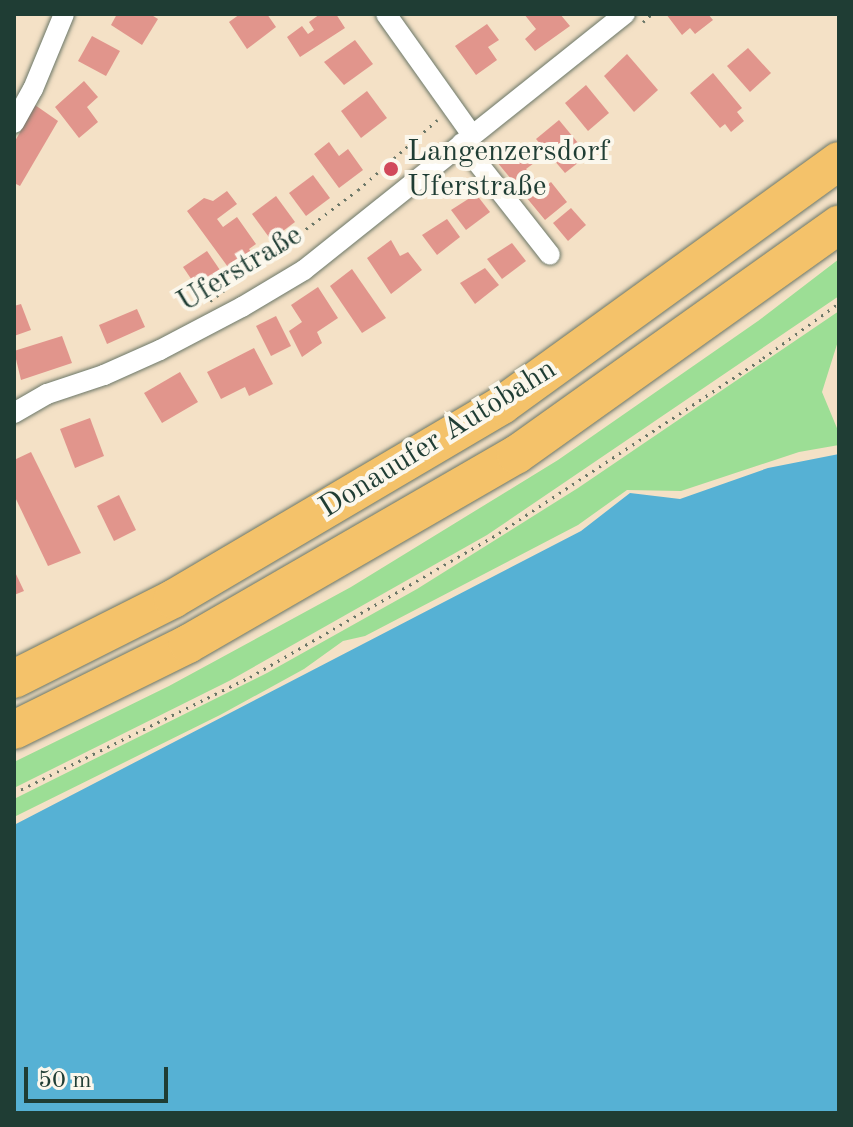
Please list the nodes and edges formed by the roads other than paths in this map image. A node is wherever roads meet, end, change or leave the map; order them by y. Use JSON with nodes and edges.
{"nodes":[{"id":1,"x":64,"y":14,"type":"edge"},
{"id":2,"x":386,"y":14,"type":"edge"},
{"id":3,"x":625,"y":14,"type":"edge"},
{"id":4,"x":14,"y":123,"type":"edge"},
{"id":5,"x":467,"y":139,"type":"junction"},
{"id":6,"x":839,"y":161,"type":"edge"},
{"id":7,"x":839,"y":225,"type":"edge"},
{"id":8,"x":550,"y":255,"type":"dead end"},
{"id":9,"x":14,"y":413,"type":"edge"},
{"id":10,"x":14,"y":679,"type":"edge"},
{"id":11,"x":14,"y":730,"type":"edge"}],
"edges":[{"from":1,"to":4,"type":"street"},
{"from":2,"to":5,"type":"street"},
{"from":3,"to":5,"type":"street","name":"Uferstraße"},
{"from":5,"to":8,"type":"street"},
{"from":5,"to":9,"type":"street","name":"Uferstraße"},
{"from":6,"to":10,"type":"highway","name":"Donauufer Autobahn"},
{"from":7,"to":11,"type":"highway","name":"Donauufer Autobahn"}]}
